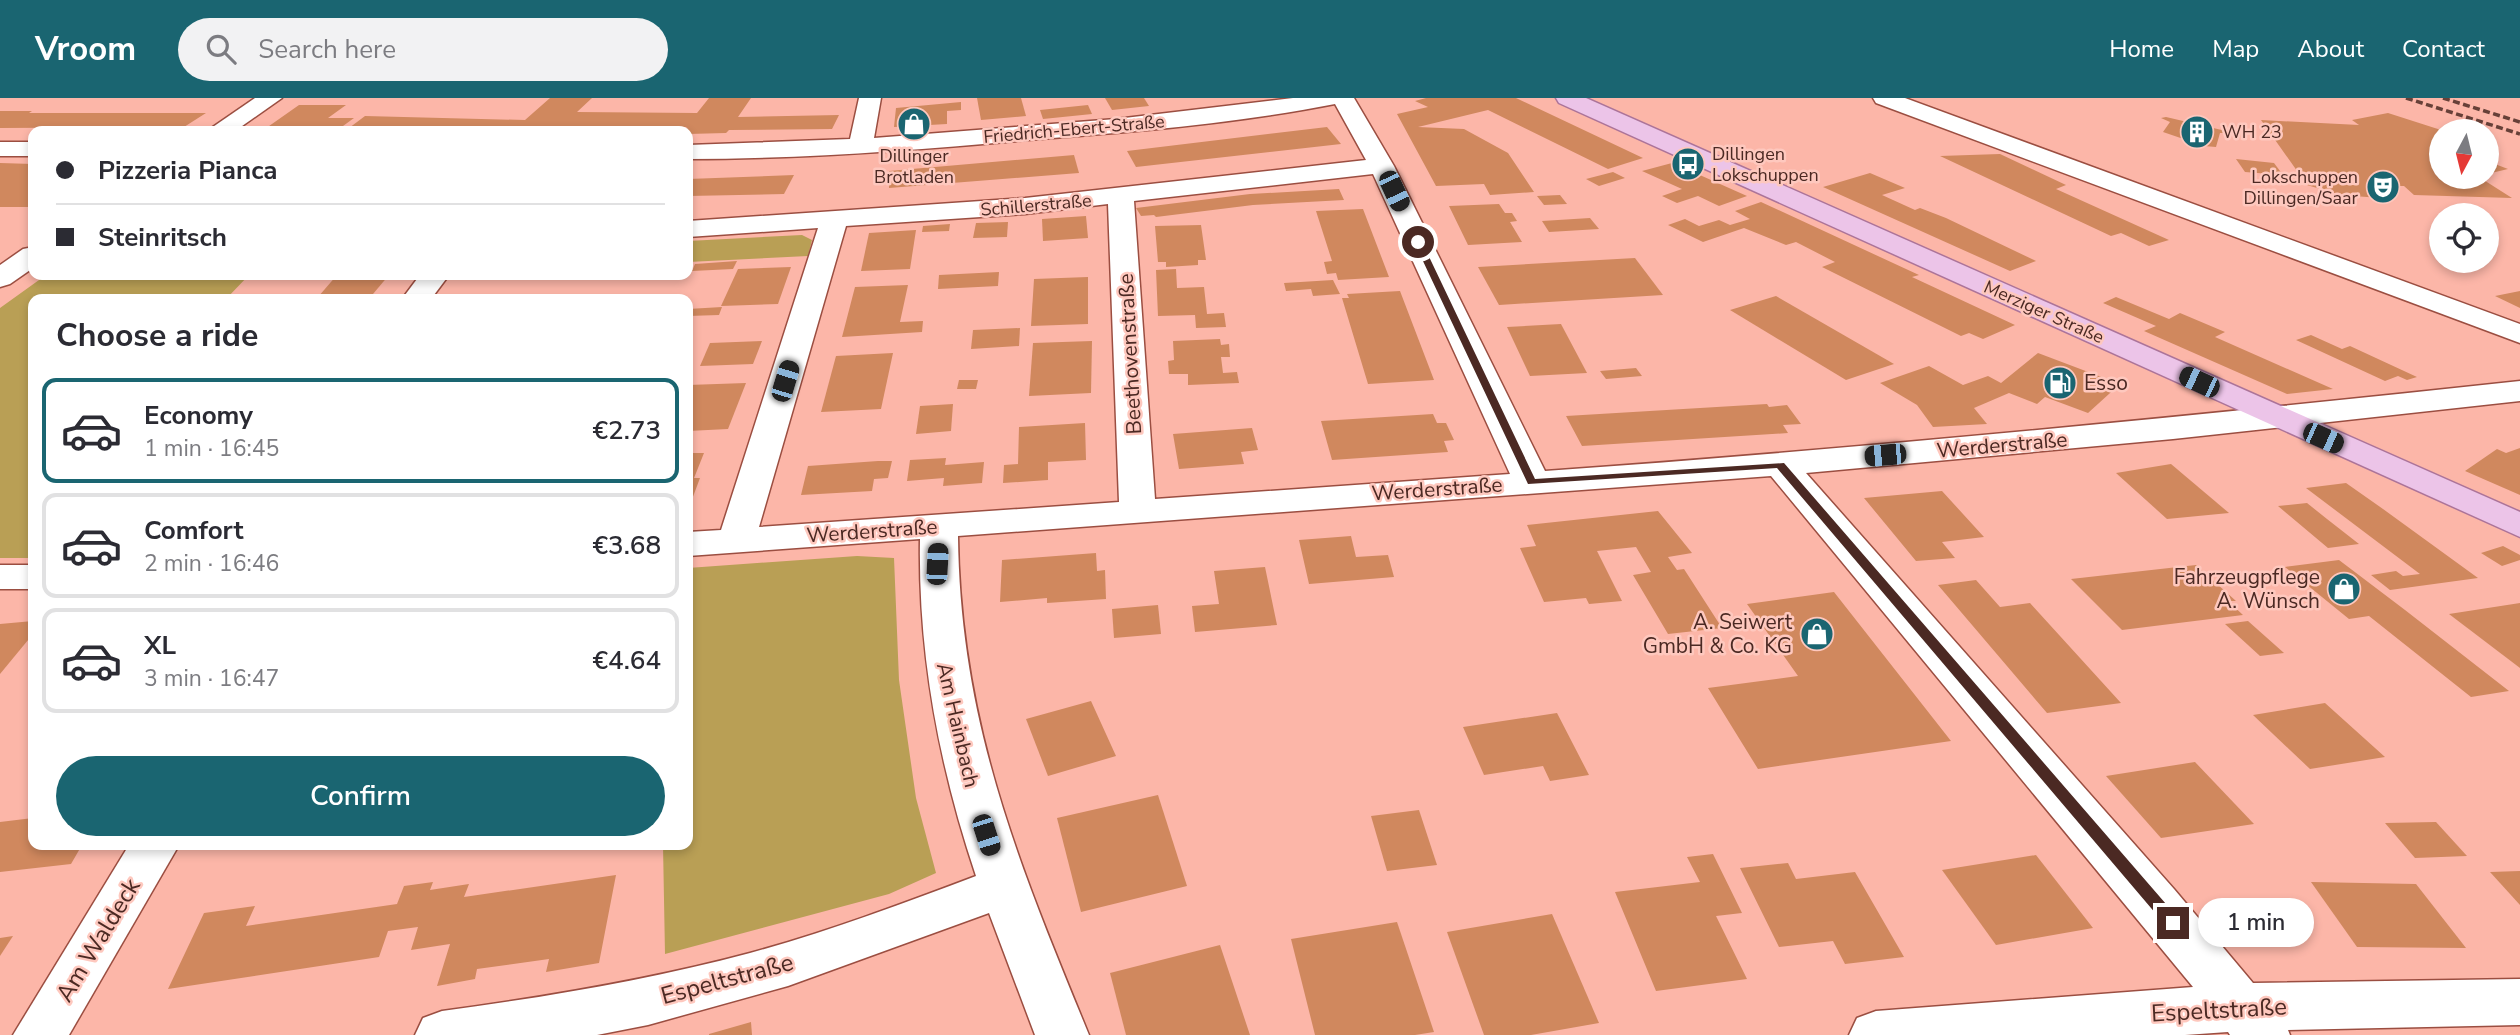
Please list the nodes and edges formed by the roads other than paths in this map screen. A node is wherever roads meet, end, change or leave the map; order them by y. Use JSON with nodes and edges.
{"nodes":[{"id":1,"x":271,"y":98,"type":"edge"},
{"id":2,"x":870,"y":98,"type":"edge"},
{"id":3,"x":1334,"y":98,"type":"edge"},
{"id":4,"x":1343,"y":98,"type":"edge"},
{"id":5,"x":1567,"y":98,"type":"edge"},
{"id":6,"x":1884,"y":98,"type":"edge"},
{"id":7,"x":1180,"y":107,"type":"edge"},
{"id":8,"x":227,"y":126,"type":"edge"},
{"id":9,"x":861,"y":146,"type":"junction"},
{"id":10,"x":0,"y":149,"type":"edge"},
{"id":11,"x":28,"y":149,"type":"edge"},
{"id":12,"x":693,"y":152,"type":"edge"},
{"id":13,"x":1382,"y":166,"type":"junction"},
{"id":14,"x":1121,"y":197,"type":"junction"},
{"id":15,"x":834,"y":221,"type":"junction"},
{"id":16,"x":693,"y":229,"type":"edge"},
{"id":17,"x":28,"y":258,"type":"edge"},
{"id":18,"x":0,"y":278,"type":"edge"},
{"id":19,"x":431,"y":280,"type":"edge"},
{"id":20,"x":420,"y":294,"type":"edge"},
{"id":21,"x":2520,"y":334,"type":"edge"},
{"id":22,"x":2520,"y":391,"type":"edge"},
{"id":23,"x":2274,"y":416,"type":"junction"},
{"id":24,"x":1780,"y":465,"type":"junction"},
{"id":25,"x":1532,"y":482,"type":"junction"},
{"id":26,"x":1138,"y":512,"type":"junction"},
{"id":27,"x":939,"y":526,"type":"junction"},
{"id":28,"x":2520,"y":526,"type":"edge"},
{"id":29,"x":737,"y":540,"type":"junction"},
{"id":30,"x":693,"y":544,"type":"edge"},
{"id":31,"x":0,"y":577,"type":"edge"},
{"id":32,"x":28,"y":578,"type":"edge"},
{"id":33,"x":152,"y":850,"type":"edge"},
{"id":34,"x":1003,"y":887,"type":"junction"},
{"id":35,"x":2520,"y":1002,"type":"edge"},
{"id":36,"x":2252,"y":1021,"type":"edge"},
{"id":37,"x":40,"y":1035,"type":"edge"},
{"id":38,"x":442,"y":1035,"type":"edge"},
{"id":39,"x":1062,"y":1035,"type":"edge"},
{"id":40,"x":1876,"y":1035,"type":"edge"}],
"edges":[{"from":1,"to":8,"type":"street"},
{"from":2,"to":9,"type":"street"},
{"from":3,"to":7,"type":"street","name":"Friedrich-Ebert-Straße"},
{"from":4,"to":13,"type":"street"},
{"from":5,"to":23,"type":"main road","name":"Merziger Straße"},
{"from":6,"to":21,"type":"street"},
{"from":7,"to":9,"type":"street","name":"Friedrich-Ebert-Straße"},
{"from":9,"to":12,"type":"street","name":"Friedrich-Ebert-Straße"},
{"from":10,"to":11,"type":"street"},
{"from":13,"to":14,"type":"street","name":"Schillerstraße"},
{"from":13,"to":25,"type":"street"},
{"from":14,"to":15,"type":"street","name":"Schillerstraße"},
{"from":14,"to":26,"type":"street","name":"Beethovenstraße"},
{"from":15,"to":16,"type":"street","name":"Schillerstraße"},
{"from":15,"to":29,"type":"street"},
{"from":17,"to":18,"type":"street"},
{"from":19,"to":20,"type":"street"},
{"from":22,"to":23,"type":"street","name":"Werderstraße"},
{"from":23,"to":24,"type":"street","name":"Werderstraße"},
{"from":23,"to":28,"type":"main road","name":"Merziger Straße"},
{"from":24,"to":25,"type":"street","name":"Werderstraße"},
{"from":24,"to":36,"type":"street"},
{"from":25,"to":26,"type":"street","name":"Werderstraße"},
{"from":26,"to":27,"type":"street","name":"Werderstraße"},
{"from":27,"to":29,"type":"street","name":"Werderstraße"},
{"from":27,"to":34,"type":"street","name":"Am Hainbach"},
{"from":29,"to":30,"type":"street","name":"Werderstraße"},
{"from":31,"to":32,"type":"street"},
{"from":33,"to":37,"type":"street","name":"Am Waldeck"},
{"from":34,"to":38,"type":"street","name":"Espeltstraße"},
{"from":34,"to":39,"type":"street","name":"Am Hainbach"},
{"from":35,"to":36,"type":"street","name":"Espeltstraße"},
{"from":36,"to":40,"type":"street","name":"Espeltstraße"}]}
